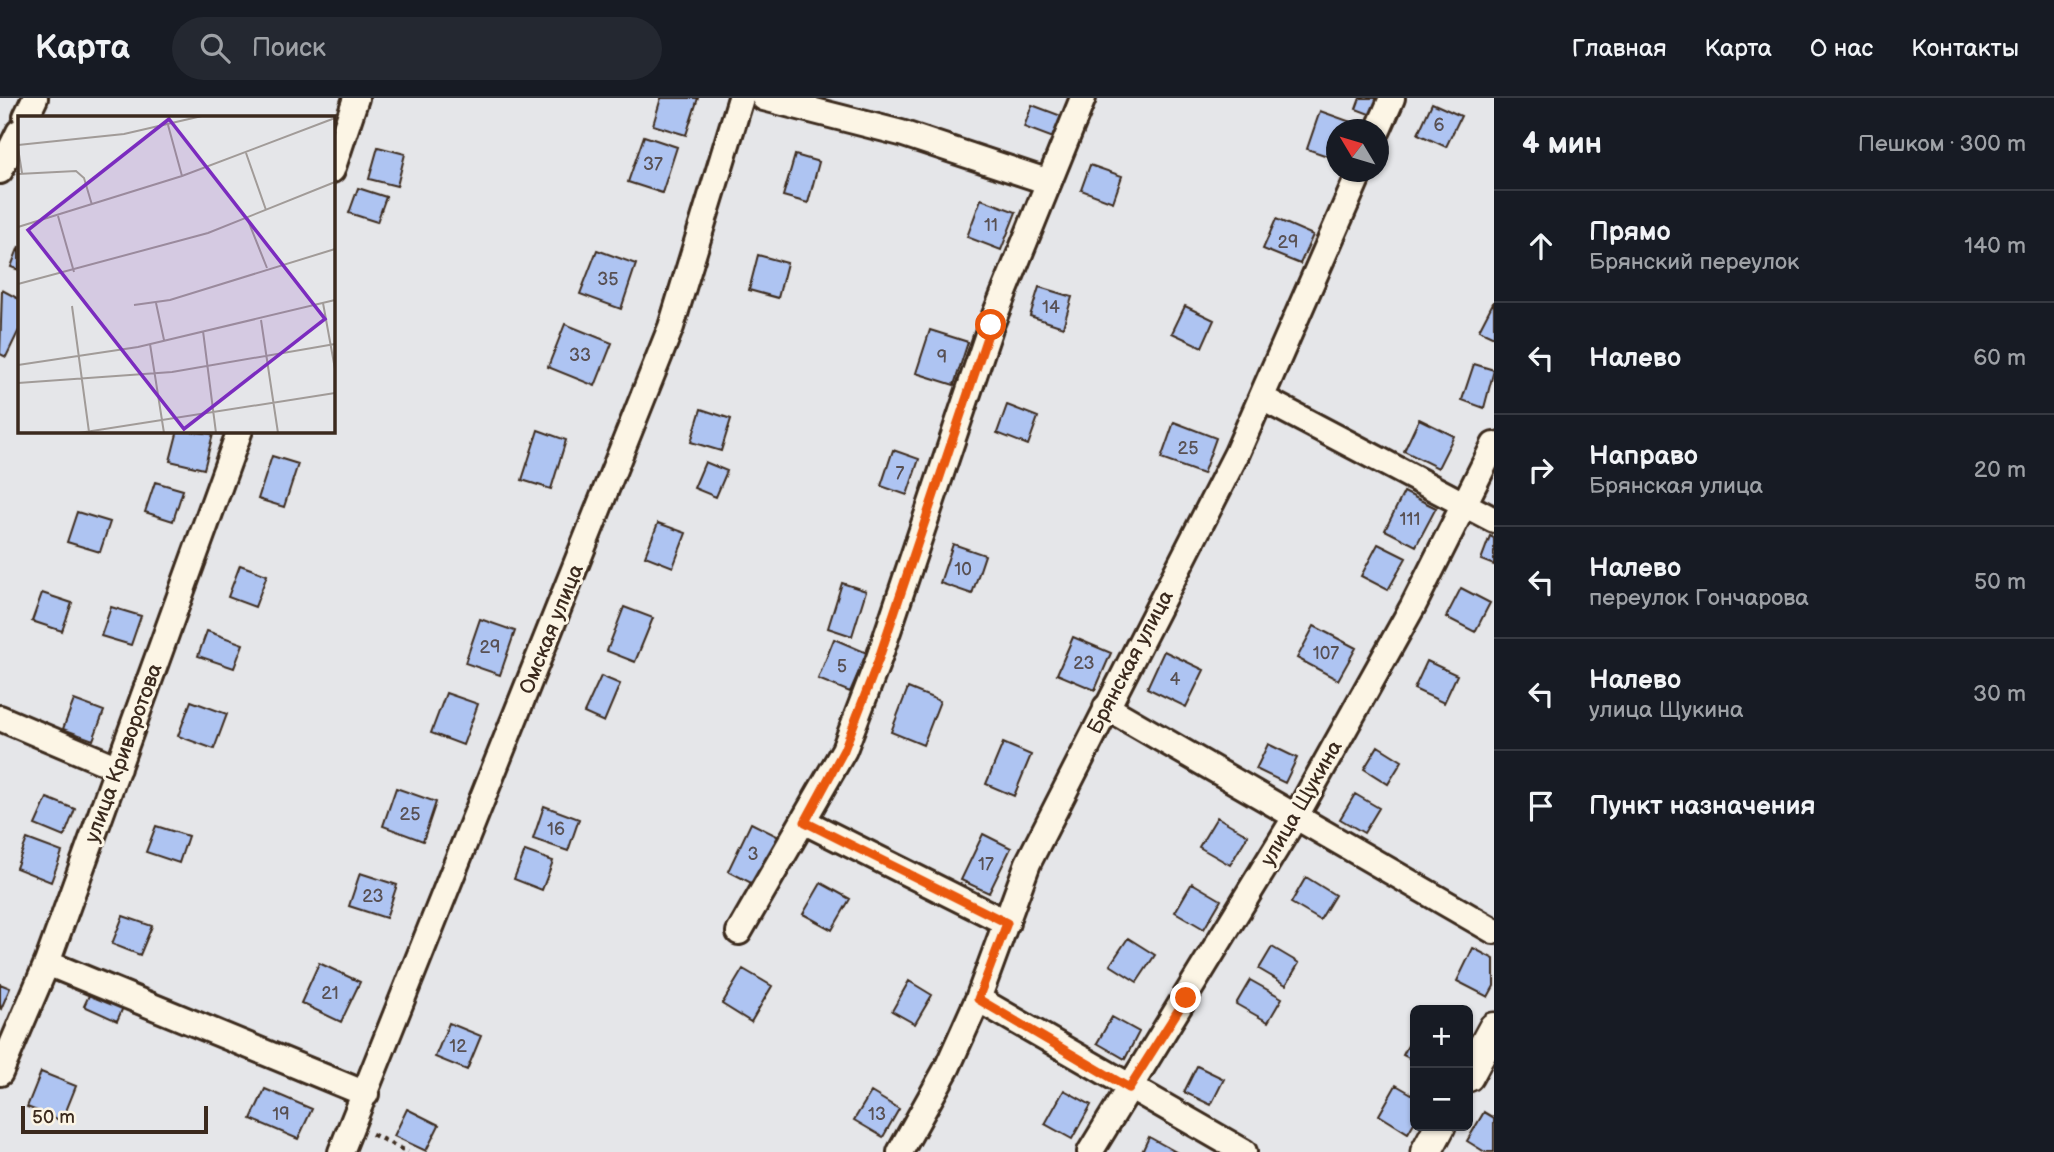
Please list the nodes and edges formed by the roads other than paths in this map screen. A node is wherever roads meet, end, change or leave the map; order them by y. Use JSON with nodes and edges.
{"nodes":[{"id":1,"x":35,"y":98,"type":"edge"},
{"id":2,"x":356,"y":98,"type":"edge"},
{"id":3,"x":741,"y":98,"type":"edge"},
{"id":4,"x":764,"y":98,"type":"edge"},
{"id":5,"x":1083,"y":98,"type":"edge"},
{"id":6,"x":1392,"y":98,"type":"edge"},
{"id":7,"x":26,"y":116,"type":"edge"},
{"id":8,"x":1383,"y":119,"type":"edge"},
{"id":9,"x":18,"y":134,"type":"edge"},
{"id":10,"x":334,"y":164,"type":"edge"},
{"id":11,"x":0,"y":171,"type":"edge"},
{"id":12,"x":1356,"y":182,"type":"edge"},
{"id":13,"x":1049,"y":183,"type":"junction"},
{"id":14,"x":1262,"y":398,"type":"junction"},
{"id":15,"x":239,"y":432,"type":"edge"},
{"id":16,"x":1494,"y":444,"type":"edge"},
{"id":17,"x":1464,"y":504,"type":"junction"},
{"id":18,"x":1494,"y":520,"type":"edge"},
{"id":19,"x":1106,"y":707,"type":"junction"},
{"id":20,"x":0,"y":718,"type":"edge"},
{"id":21,"x":118,"y":768,"type":"junction"},
{"id":22,"x":1296,"y":816,"type":"junction"},
{"id":23,"x":805,"y":822,"type":"junction"},
{"id":24,"x":1007,"y":923,"type":"junction"},
{"id":25,"x":1494,"y":931,"type":"edge"},
{"id":26,"x":739,"y":932,"type":"dead end"},
{"id":27,"x":47,"y":963,"type":"junction"},
{"id":28,"x":978,"y":999,"type":"junction"},
{"id":29,"x":1494,"y":1028,"type":"edge"},
{"id":30,"x":1472,"y":1068,"type":"edge"},
{"id":31,"x":0,"y":1073,"type":"edge"},
{"id":32,"x":1129,"y":1088,"type":"junction"},
{"id":33,"x":366,"y":1094,"type":"junction"},
{"id":34,"x":1437,"y":1131,"type":"edge"},
{"id":35,"x":341,"y":1152,"type":"edge"},
{"id":36,"x":900,"y":1152,"type":"edge"},
{"id":37,"x":1090,"y":1152,"type":"edge"},
{"id":38,"x":1244,"y":1152,"type":"edge"},
{"id":39,"x":1426,"y":1152,"type":"edge"}],
"edges":[{"from":1,"to":7,"type":"street"},
{"from":2,"to":10,"type":"street"},
{"from":3,"to":33,"type":"street","name":"Омская улица"},
{"from":4,"to":13,"type":"street"},
{"from":5,"to":13,"type":"street"},
{"from":6,"to":8,"type":"street"},
{"from":9,"to":11,"type":"street"},
{"from":12,"to":14,"type":"street","name":"Брянская улица"},
{"from":13,"to":23,"type":"street"},
{"from":14,"to":17,"type":"street"},
{"from":14,"to":19,"type":"street","name":"Брянская улица"},
{"from":15,"to":21,"type":"street","name":"улица Криворотова"},
{"from":16,"to":17,"type":"street","name":"улица Щукина"},
{"from":17,"to":18,"type":"street"},
{"from":17,"to":22,"type":"street","name":"улица Щукина"},
{"from":19,"to":22,"type":"street"},
{"from":19,"to":24,"type":"street","name":"Брянская улица"},
{"from":20,"to":21,"type":"street"},
{"from":21,"to":27,"type":"street","name":"улица Криворотова"},
{"from":22,"to":25,"type":"street"},
{"from":22,"to":32,"type":"street","name":"улица Щукина"},
{"from":23,"to":24,"type":"street"},
{"from":23,"to":26,"type":"street"},
{"from":24,"to":28,"type":"street","name":"Брянская улица"},
{"from":27,"to":31,"type":"street","name":"улица Криворотова"},
{"from":27,"to":33,"type":"street"},
{"from":28,"to":32,"type":"street"},
{"from":28,"to":36,"type":"street","name":"Брянская улица"},
{"from":29,"to":30,"type":"street"},
{"from":32,"to":37,"type":"street","name":"улица Щукина"},
{"from":32,"to":38,"type":"street"},
{"from":33,"to":35,"type":"street","name":"Омская улица"},
{"from":34,"to":39,"type":"street"}]}
